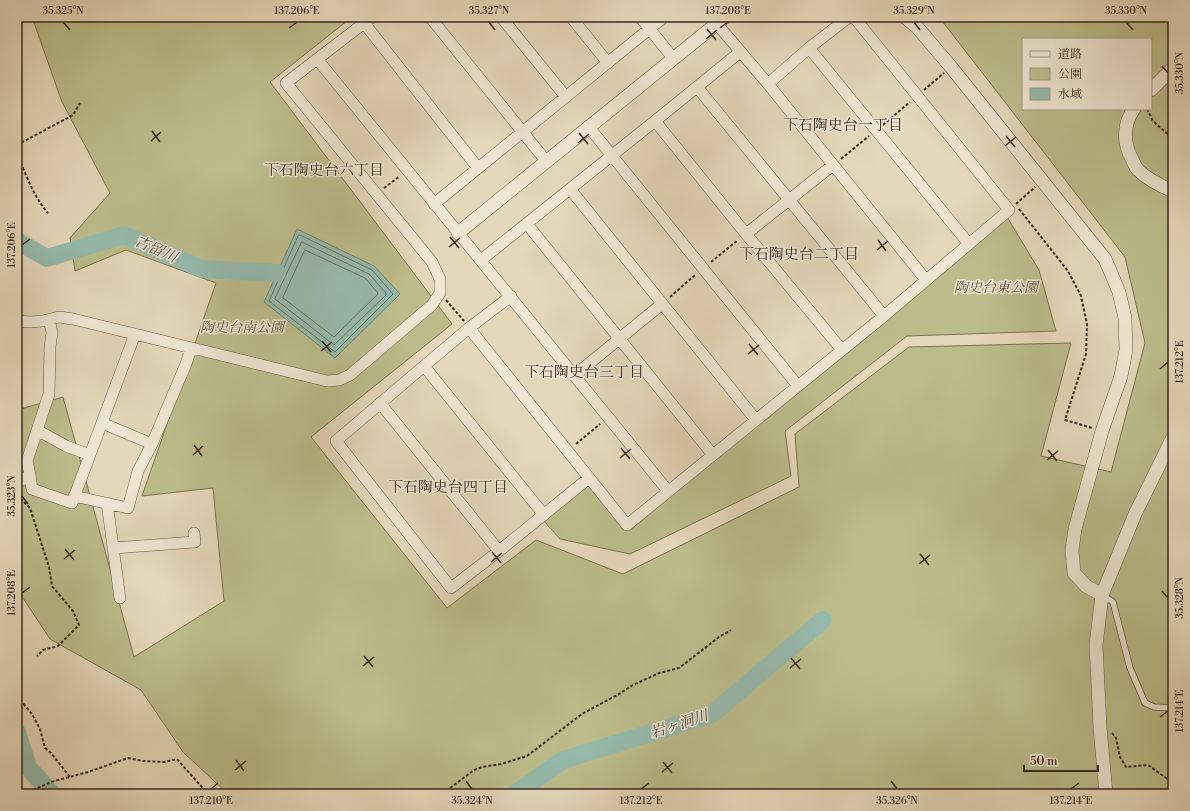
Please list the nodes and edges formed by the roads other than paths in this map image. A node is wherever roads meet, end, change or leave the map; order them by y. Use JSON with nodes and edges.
{"nodes":[{"id":1,"x":430,"y":17,"type":"edge"},
{"id":2,"x":501,"y":17,"type":"edge"},
{"id":3,"x":571,"y":17,"type":"edge"},
{"id":4,"x":640,"y":17,"type":"edge"},
{"id":5,"x":664,"y":17,"type":"edge"},
{"id":6,"x":848,"y":17,"type":"edge"},
{"id":7,"x":854,"y":17,"type":"edge"},
{"id":8,"x":905,"y":17,"type":"edge"},
{"id":9,"x":368,"y":20,"type":"edge"},
{"id":10,"x":721,"y":20,"type":"edge"},
{"id":11,"x":650,"y":29,"type":"junction"},
{"id":12,"x":809,"y":48,"type":"junction"},
{"id":13,"x":740,"y":52,"type":"junction"},
{"id":14,"x":673,"y":58,"type":"junction"},
{"id":15,"x":317,"y":59,"type":"junction"},
{"id":16,"x":608,"y":63,"type":"junction"},
{"id":17,"x":1173,"y":68,"type":"edge"},
{"id":18,"x":768,"y":84,"type":"junction"},
{"id":19,"x":697,"y":87,"type":"junction"},
{"id":20,"x":1152,"y":89,"type":"edge"},
{"id":21,"x":566,"y":97,"type":"junction"},
{"id":22,"x":1133,"y":110,"type":"edge"},
{"id":23,"x":656,"y":121,"type":"junction"},
{"id":24,"x":588,"y":126,"type":"junction"},
{"id":25,"x":522,"y":133,"type":"junction"},
{"id":26,"x":612,"y":156,"type":"junction"},
{"id":27,"x":546,"y":161,"type":"junction"},
{"id":28,"x":833,"y":165,"type":"junction"},
{"id":29,"x":478,"y":168,"type":"junction"},
{"id":30,"x":570,"y":189,"type":"junction"},
{"id":31,"x":1173,"y":191,"type":"edge"},
{"id":32,"x":790,"y":199,"type":"junction"},
{"id":33,"x":434,"y":204,"type":"junction"},
{"id":34,"x":527,"y":224,"type":"junction"},
{"id":35,"x":458,"y":232,"type":"junction"},
{"id":36,"x":746,"y":234,"type":"junction"},
{"id":37,"x":969,"y":244,"type":"junction"},
{"id":38,"x":481,"y":260,"type":"junction"},
{"id":39,"x":926,"y":280,"type":"junction"},
{"id":40,"x":511,"y":296,"type":"junction"},
{"id":41,"x":662,"y":304,"type":"junction"},
{"id":42,"x":884,"y":316,"type":"junction"},
{"id":43,"x":48,"y":320,"type":"junction"},
{"id":44,"x":17,"y":321,"type":"edge"},
{"id":45,"x":469,"y":328,"type":"junction"},
{"id":46,"x":135,"y":334,"type":"junction"},
{"id":47,"x":619,"y":338,"type":"junction"},
{"id":48,"x":191,"y":348,"type":"junction"},
{"id":49,"x":842,"y":350,"type":"junction"},
{"id":50,"x":424,"y":366,"type":"junction"},
{"id":51,"x":575,"y":375,"type":"junction"},
{"id":52,"x":798,"y":386,"type":"junction"},
{"id":53,"x":380,"y":403,"type":"junction"},
{"id":54,"x":756,"y":420,"type":"junction"},
{"id":55,"x":102,"y":424,"type":"junction"},
{"id":56,"x":37,"y":430,"type":"junction"},
{"id":57,"x":1173,"y":437,"type":"edge"},
{"id":58,"x":152,"y":444,"type":"junction"},
{"id":59,"x":90,"y":454,"type":"junction"},
{"id":60,"x":713,"y":455,"type":"junction"},
{"id":61,"x":30,"y":475,"type":"junction"},
{"id":62,"x":589,"y":478,"type":"junction"},
{"id":63,"x":17,"y":483,"type":"edge"},
{"id":64,"x":668,"y":491,"type":"junction"},
{"id":65,"x":74,"y":496,"type":"junction"},
{"id":66,"x":107,"y":503,"type":"junction"},
{"id":67,"x":544,"y":515,"type":"junction"},
{"id":68,"x":194,"y":533,"type":"dead end"},
{"id":69,"x":113,"y":548,"type":"junction"},
{"id":70,"x":499,"y":551,"type":"junction"},
{"id":71,"x":1102,"y":594,"type":"junction"},
{"id":72,"x":120,"y":598,"type":"dead end"},
{"id":73,"x":1173,"y":708,"type":"edge"},
{"id":74,"x":1106,"y":794,"type":"edge"}],
"edges":[{"from":1,"to":25,"type":"street"},
{"from":2,"to":21,"type":"street"},
{"from":3,"to":16,"type":"street"},
{"from":4,"to":11,"type":"street"},
{"from":5,"to":11,"type":"street"},
{"from":6,"to":12,"type":"street"},
{"from":7,"to":37,"type":"street"},
{"from":8,"to":71,"type":"street"},
{"from":9,"to":15,"type":"street"},
{"from":9,"to":29,"type":"street"},
{"from":10,"to":13,"type":"street"},
{"from":10,"to":14,"type":"street"},
{"from":11,"to":14,"type":"street"},
{"from":11,"to":16,"type":"street"},
{"from":12,"to":18,"type":"street"},
{"from":12,"to":37,"type":"street"},
{"from":13,"to":18,"type":"street"},
{"from":13,"to":19,"type":"street"},
{"from":14,"to":24,"type":"street"},
{"from":15,"to":33,"type":"street"},
{"from":15,"to":48,"type":"street"},
{"from":16,"to":21,"type":"street"},
{"from":17,"to":20,"type":"street"},
{"from":18,"to":28,"type":"street"},
{"from":19,"to":23,"type":"street"},
{"from":19,"to":32,"type":"street"},
{"from":21,"to":25,"type":"street"},
{"from":22,"to":31,"type":"street"},
{"from":23,"to":26,"type":"street"},
{"from":23,"to":36,"type":"street"},
{"from":24,"to":26,"type":"street"},
{"from":24,"to":27,"type":"street"},
{"from":25,"to":27,"type":"street"},
{"from":25,"to":29,"type":"street"},
{"from":26,"to":30,"type":"street"},
{"from":26,"to":52,"type":"street"},
{"from":27,"to":35,"type":"street"},
{"from":28,"to":32,"type":"street"},
{"from":28,"to":39,"type":"street"},
{"from":29,"to":33,"type":"street"},
{"from":30,"to":34,"type":"street"},
{"from":30,"to":41,"type":"street"},
{"from":32,"to":36,"type":"street"},
{"from":32,"to":42,"type":"street"},
{"from":33,"to":35,"type":"street"},
{"from":34,"to":38,"type":"street"},
{"from":34,"to":47,"type":"street"},
{"from":35,"to":38,"type":"street"},
{"from":36,"to":49,"type":"street"},
{"from":37,"to":39,"type":"street"},
{"from":38,"to":40,"type":"street"},
{"from":39,"to":42,"type":"street"},
{"from":40,"to":45,"type":"street"},
{"from":40,"to":51,"type":"street"},
{"from":41,"to":47,"type":"street"},
{"from":41,"to":54,"type":"street"},
{"from":42,"to":49,"type":"street"},
{"from":43,"to":44,"type":"street"},
{"from":43,"to":46,"type":"street"},
{"from":43,"to":56,"type":"street"},
{"from":45,"to":50,"type":"street"},
{"from":45,"to":62,"type":"street"},
{"from":46,"to":48,"type":"street"},
{"from":46,"to":55,"type":"street"},
{"from":47,"to":51,"type":"street"},
{"from":47,"to":60,"type":"street"},
{"from":48,"to":58,"type":"street"},
{"from":49,"to":52,"type":"street"},
{"from":50,"to":53,"type":"street"},
{"from":50,"to":67,"type":"street"},
{"from":51,"to":64,"type":"street"},
{"from":52,"to":54,"type":"street"},
{"from":53,"to":70,"type":"street"},
{"from":53,"to":70,"type":"street"},
{"from":54,"to":60,"type":"street"},
{"from":55,"to":58,"type":"street"},
{"from":55,"to":59,"type":"street"},
{"from":56,"to":59,"type":"street"},
{"from":56,"to":61,"type":"street"},
{"from":57,"to":71,"type":"street"},
{"from":58,"to":66,"type":"street"},
{"from":59,"to":65,"type":"street"},
{"from":60,"to":64,"type":"street"},
{"from":61,"to":63,"type":"street"},
{"from":61,"to":65,"type":"street"},
{"from":62,"to":64,"type":"street"},
{"from":62,"to":67,"type":"street"},
{"from":65,"to":66,"type":"street"},
{"from":66,"to":69,"type":"street"},
{"from":67,"to":70,"type":"street"},
{"from":68,"to":69,"type":"street"},
{"from":69,"to":72,"type":"street"},
{"from":71,"to":73,"type":"lane"},
{"from":71,"to":74,"type":"street"}]}
